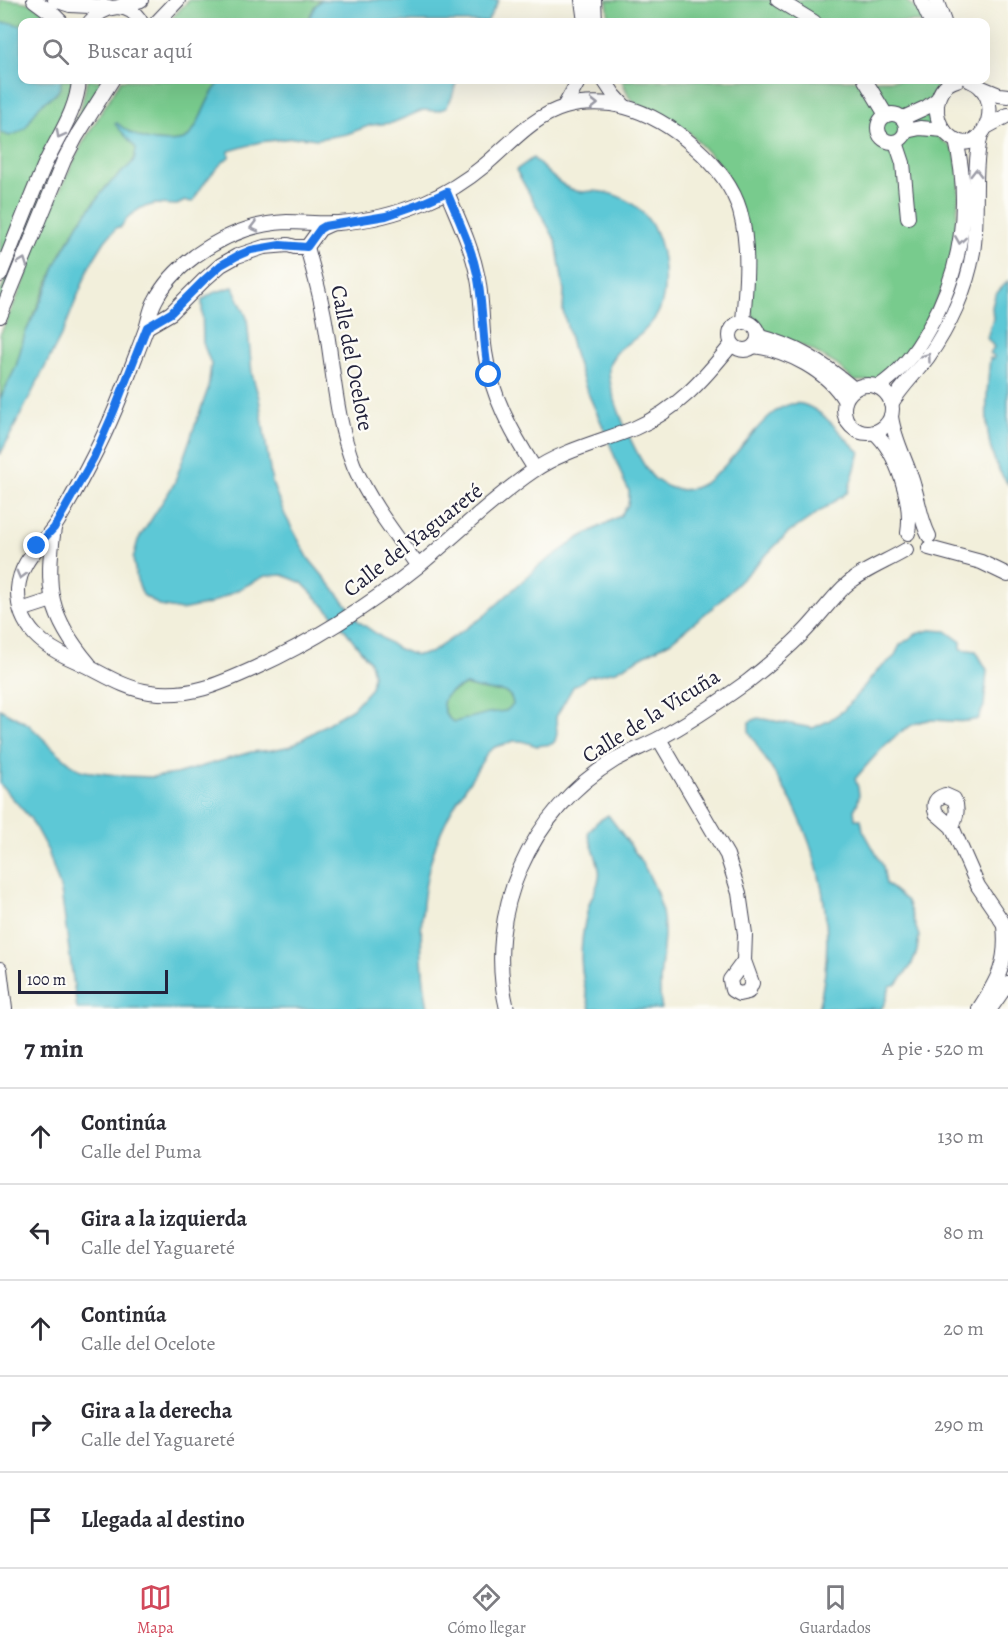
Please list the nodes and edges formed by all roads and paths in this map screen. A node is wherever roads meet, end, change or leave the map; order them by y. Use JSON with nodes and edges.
{"nodes":[{"id":1,"x":34,"y":0,"type":"edge"},
{"id":2,"x":55,"y":0,"type":"edge"},
{"id":3,"x":141,"y":0,"type":"edge"},
{"id":4,"x":178,"y":0,"type":"edge"},
{"id":5,"x":582,"y":0,"type":"edge"},
{"id":6,"x":594,"y":0,"type":"edge"},
{"id":7,"x":778,"y":0,"type":"edge"},
{"id":8,"x":921,"y":0,"type":"edge"},
{"id":9,"x":936,"y":0,"type":"edge"},
{"id":10,"x":115,"y":7,"type":"junction"},
{"id":11,"x":57,"y":18,"type":"edge"},
{"id":12,"x":94,"y":18,"type":"edge"},
{"id":13,"x":138,"y":18,"type":"edge"},
{"id":14,"x":162,"y":18,"type":"edge"},
{"id":15,"x":584,"y":18,"type":"edge"},
{"id":16,"x":595,"y":18,"type":"edge"},
{"id":17,"x":807,"y":18,"type":"edge"},
{"id":18,"x":929,"y":18,"type":"edge"},
{"id":19,"x":943,"y":18,"type":"edge"},
{"id":20,"x":79,"y":84,"type":"edge"},
{"id":21,"x":109,"y":84,"type":"edge"},
{"id":22,"x":577,"y":84,"type":"edge"},
{"id":23,"x":607,"y":84,"type":"edge"},
{"id":24,"x":867,"y":84,"type":"edge"},
{"id":25,"x":947,"y":84,"type":"edge"},
{"id":26,"x":976,"y":84,"type":"edge"},
{"id":27,"x":982,"y":88,"type":"junction"},
{"id":28,"x":1008,"y":96,"type":"edge"},
{"id":29,"x":938,"y":99,"type":"junction"},
{"id":30,"x":624,"y":106,"type":"junction"},
{"id":31,"x":564,"y":107,"type":"junction"},
{"id":32,"x":886,"y":115,"type":"junction"},
{"id":33,"x":1008,"y":115,"type":"edge"},
{"id":34,"x":904,"y":124,"type":"junction"},
{"id":35,"x":944,"y":130,"type":"junction"},
{"id":36,"x":984,"y":130,"type":"junction"},
{"id":37,"x":956,"y":140,"type":"junction"},
{"id":38,"x":896,"y":142,"type":"junction"},
{"id":39,"x":447,"y":192,"type":"junction"},
{"id":40,"x":908,"y":217,"type":"dead end"},
{"id":41,"x":291,"y":222,"type":"junction"},
{"id":42,"x":313,"y":228,"type":"junction"},
{"id":43,"x":288,"y":245,"type":"junction"},
{"id":44,"x":208,"y":246,"type":"junction"},
{"id":45,"x":307,"y":247,"type":"junction"},
{"id":46,"x":221,"y":265,"type":"junction"},
{"id":47,"x":0,"y":275,"type":"edge"},
{"id":48,"x":0,"y":316,"type":"edge"},
{"id":49,"x":743,"y":321,"type":"junction"},
{"id":50,"x":147,"y":327,"type":"junction"},
{"id":51,"x":756,"y":341,"type":"junction"},
{"id":52,"x":732,"y":344,"type":"junction"},
{"id":53,"x":878,"y":387,"type":"junction"},
{"id":54,"x":854,"y":389,"type":"junction"},
{"id":55,"x":845,"y":401,"type":"junction"},
{"id":56,"x":891,"y":410,"type":"junction"},
{"id":57,"x":874,"y":432,"type":"junction"},
{"id":58,"x":535,"y":469,"type":"junction"},
{"id":59,"x":54,"y":528,"type":"junction"},
{"id":60,"x":908,"y":533,"type":"junction"},
{"id":61,"x":929,"y":542,"type":"junction"},
{"id":62,"x":906,"y":550,"type":"junction"},
{"id":63,"x":418,"y":566,"type":"junction"},
{"id":64,"x":1008,"y":575,"type":"edge"},
{"id":65,"x":52,"y":600,"type":"junction"},
{"id":66,"x":21,"y":610,"type":"junction"},
{"id":67,"x":92,"y":668,"type":"junction"},
{"id":68,"x":659,"y":739,"type":"junction"},
{"id":69,"x":952,"y":827,"type":"dead end"},
{"id":70,"x":1006,"y":928,"type":"edge"},
{"id":71,"x":744,"y":962,"type":"dead end"},
{"id":72,"x":1006,"y":965,"type":"edge"},
{"id":73,"x":0,"y":969,"type":"edge"},
{"id":74,"x":1008,"y":983,"type":"edge"},
{"id":75,"x":5,"y":1009,"type":"edge"},
{"id":76,"x":507,"y":1009,"type":"edge"},
{"id":77,"x":979,"y":1009,"type":"edge"},
{"id":78,"x":990,"y":1009,"type":"edge"}],
"edges":[{"from":1,"to":11,"type":"street"},
{"from":2,"to":10,"type":"street"},
{"from":3,"to":10,"type":"street"},
{"from":4,"to":14,"type":"street"},
{"from":5,"to":15,"type":"street"},
{"from":6,"to":16,"type":"street"},
{"from":7,"to":17,"type":"street"},
{"from":8,"to":18,"type":"street"},
{"from":9,"to":19,"type":"street"},
{"from":10,"to":12,"type":"street"},
{"from":10,"to":13,"type":"street"},
{"from":20,"to":47,"type":"street","one_way":true},
{"from":48,"to":21,"type":"street","one_way":true},
{"from":22,"to":31,"type":"street"},
{"from":23,"to":30,"type":"street"},
{"from":24,"to":32,"type":"street"},
{"from":25,"to":29,"type":"street"},
{"from":26,"to":27,"type":"street"},
{"from":27,"to":28,"type":"street"},
{"from":27,"to":36,"type":"street"},
{"from":29,"to":34,"type":"street"},
{"from":29,"to":35,"type":"street"},
{"from":31,"to":30,"type":"street","name":"Calle del Yaguareté","one_way":true},
{"from":30,"to":49,"type":"street","name":"Calle del Yaguareté"},
{"from":31,"to":39,"type":"street","name":"Calle del Yaguareté"},
{"from":32,"to":34,"type":"street"},
{"from":32,"to":38,"type":"street"},
{"from":33,"to":36,"type":"street"},
{"from":34,"to":35,"type":"street"},
{"from":34,"to":38,"type":"street"},
{"from":35,"to":37,"type":"street"},
{"from":36,"to":37,"type":"street"},
{"from":56,"to":36,"type":"street","one_way":true},
{"from":37,"to":53,"type":"street","one_way":true},
{"from":38,"to":40,"type":"street"},
{"from":39,"to":42,"type":"street","name":"Calle del Yaguareté"},
{"from":39,"to":58,"type":"street"},
{"from":41,"to":42,"type":"street","name":"Calle del Yaguareté"},
{"from":41,"to":43,"type":"street"},
{"from":41,"to":44,"type":"street","name":"Calle del Yaguareté","one_way":true},
{"from":42,"to":45,"type":"street"},
{"from":43,"to":45,"type":"street"},
{"from":43,"to":46,"type":"street"},
{"from":44,"to":46,"type":"street"},
{"from":44,"to":50,"type":"street","name":"Calle del Yaguareté"},
{"from":45,"to":63,"type":"street","name":"Calle del Ocelote"},
{"from":46,"to":50,"type":"street"},
{"from":49,"to":51,"type":"street"},
{"from":49,"to":52,"type":"street"},
{"from":50,"to":59,"type":"street","name":"Calle del Yaguareté"},
{"from":51,"to":52,"type":"street"},
{"from":51,"to":54,"type":"street"},
{"from":51,"to":55,"type":"street"},
{"from":52,"to":58,"type":"street","name":"Calle del Yaguareté"},
{"from":53,"to":54,"type":"street"},
{"from":53,"to":56,"type":"street"},
{"from":54,"to":55,"type":"street"},
{"from":55,"to":57,"type":"street"},
{"from":56,"to":57,"type":"street"},
{"from":56,"to":61,"type":"street"},
{"from":57,"to":60,"type":"street"},
{"from":58,"to":63,"type":"street","name":"Calle del Yaguareté"},
{"from":59,"to":65,"type":"street","name":"Calle del Yaguareté"},
{"from":59,"to":66,"type":"street","name":"Calle del Yaguareté","one_way":true},
{"from":60,"to":61,"type":"street"},
{"from":60,"to":62,"type":"street"},
{"from":61,"to":62,"type":"street"},
{"from":61,"to":64,"type":"street"},
{"from":62,"to":68,"type":"street","name":"Calle de la Vicuña"},
{"from":63,"to":67,"type":"street","name":"Calle del Yaguareté"},
{"from":65,"to":66,"type":"street"},
{"from":65,"to":67,"type":"street","name":"Calle del Yaguareté"},
{"from":66,"to":67,"type":"street","name":"Calle del Yaguareté"},
{"from":68,"to":71,"type":"street"},
{"from":68,"to":76,"type":"street","name":"Calle de la Vicuña"},
{"from":69,"to":70,"type":"street"},
{"from":70,"to":72,"type":"street"},
{"from":72,"to":77,"type":"street"},
{"from":73,"to":75,"type":"street"},
{"from":74,"to":78,"type":"street"}]}
